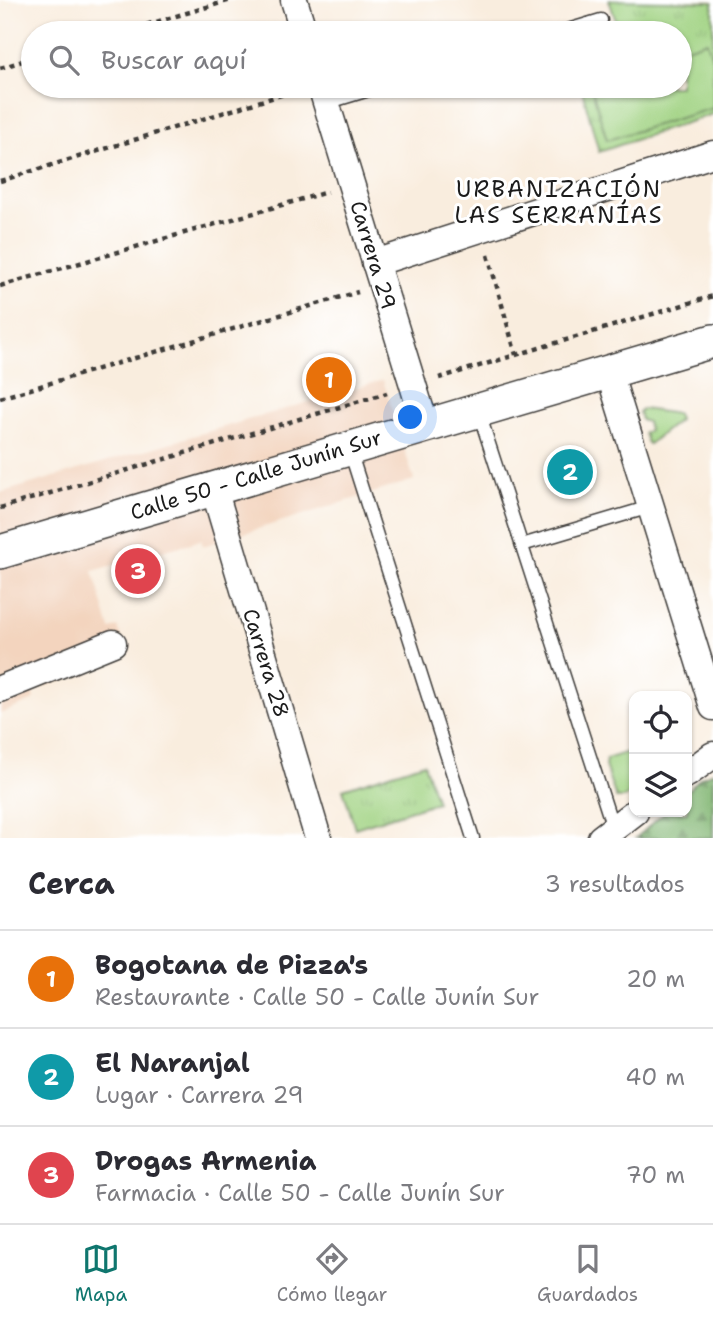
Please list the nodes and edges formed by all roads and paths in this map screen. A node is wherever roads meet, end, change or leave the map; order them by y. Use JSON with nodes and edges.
{"nodes":[{"id":1,"x":231,"y":0,"type":"edge"},
{"id":2,"x":294,"y":0,"type":"edge"},
{"id":3,"x":601,"y":20,"type":"dead end"},
{"id":4,"x":159,"y":21,"type":"edge"},
{"id":5,"x":300,"y":21,"type":"edge"},
{"id":6,"x":598,"y":21,"type":"edge"},
{"id":7,"x":21,"y":62,"type":"edge"},
{"id":8,"x":0,"y":68,"type":"edge"},
{"id":9,"x":297,"y":98,"type":"edge"},
{"id":10,"x":317,"y":98,"type":"edge"},
{"id":11,"x":713,"y":154,"type":"edge"},
{"id":12,"x":0,"y":181,"type":"edge"},
{"id":13,"x":351,"y":185,"type":"junction"},
{"id":14,"x":481,"y":230,"type":"junction"},
{"id":15,"x":379,"y":274,"type":"junction"},
{"id":16,"x":0,"y":286,"type":"edge"},
{"id":17,"x":713,"y":296,"type":"edge"},
{"id":18,"x":713,"y":341,"type":"edge"},
{"id":19,"x":516,"y":355,"type":"junction"},
{"id":20,"x":609,"y":372,"type":"junction"},
{"id":21,"x":413,"y":385,"type":"junction"},
{"id":22,"x":0,"y":398,"type":"edge"},
{"id":23,"x":477,"y":410,"type":"junction"},
{"id":24,"x":425,"y":424,"type":"junction"},
{"id":25,"x":349,"y":447,"type":"junction"},
{"id":26,"x":214,"y":489,"type":"junction"},
{"id":27,"x":650,"y":507,"type":"junction"},
{"id":28,"x":0,"y":508,"type":"edge"},
{"id":29,"x":522,"y":545,"type":"junction"},
{"id":30,"x":0,"y":552,"type":"edge"},
{"id":31,"x":113,"y":643,"type":"dead end"},
{"id":32,"x":0,"y":689,"type":"edge"},
{"id":33,"x":713,"y":707,"type":"edge"},
{"id":34,"x":713,"y":755,"type":"edge"},
{"id":35,"x":692,"y":770,"type":"edge"},
{"id":36,"x":629,"y":816,"type":"edge"},
{"id":37,"x":607,"y":833,"type":"edge"},
{"id":38,"x":312,"y":837,"type":"edge"},
{"id":39,"x":473,"y":838,"type":"edge"}],
"edges":[{"from":1,"to":4,"type":"path"},
{"from":2,"to":5,"type":"street"},
{"from":3,"to":6,"type":"lane"},
{"from":7,"to":8,"type":"path"},
{"from":9,"to":12,"type":"path"},
{"from":10,"to":13,"type":"street","name":"Carrera 29"},
{"from":11,"to":14,"type":"street"},
{"from":13,"to":15,"type":"street","name":"Carrera 29"},
{"from":13,"to":16,"type":"path"},
{"from":14,"to":15,"type":"street"},
{"from":14,"to":19,"type":"path"},
{"from":15,"to":21,"type":"street","name":"Carrera 29"},
{"from":15,"to":22,"type":"path"},
{"from":17,"to":19,"type":"path"},
{"from":18,"to":20,"type":"street","name":"Calle 50 - Calle Junín Sur"},
{"from":19,"to":21,"type":"path"},
{"from":20,"to":23,"type":"street","name":"Calle 50 - Calle Junín Sur"},
{"from":20,"to":27,"type":"street"},
{"from":21,"to":24,"type":"street","name":"Carrera 29"},
{"from":21,"to":28,"type":"path"},
{"from":23,"to":24,"type":"street","name":"Calle 50 - Calle Junín Sur"},
{"from":23,"to":29,"type":"lane"},
{"from":24,"to":25,"type":"street","name":"Calle 50 - Calle Junín Sur"},
{"from":25,"to":26,"type":"street","name":"Calle 50 - Calle Junín Sur"},
{"from":25,"to":39,"type":"lane"},
{"from":26,"to":30,"type":"street","name":"Calle 50 - Calle Junín Sur"},
{"from":26,"to":38,"type":"street","name":"Carrera 28"},
{"from":27,"to":29,"type":"lane"},
{"from":27,"to":33,"type":"street"},
{"from":29,"to":37,"type":"lane"},
{"from":31,"to":32,"type":"street"},
{"from":34,"to":35,"type":"street"},
{"from":36,"to":37,"type":"street"}]}
